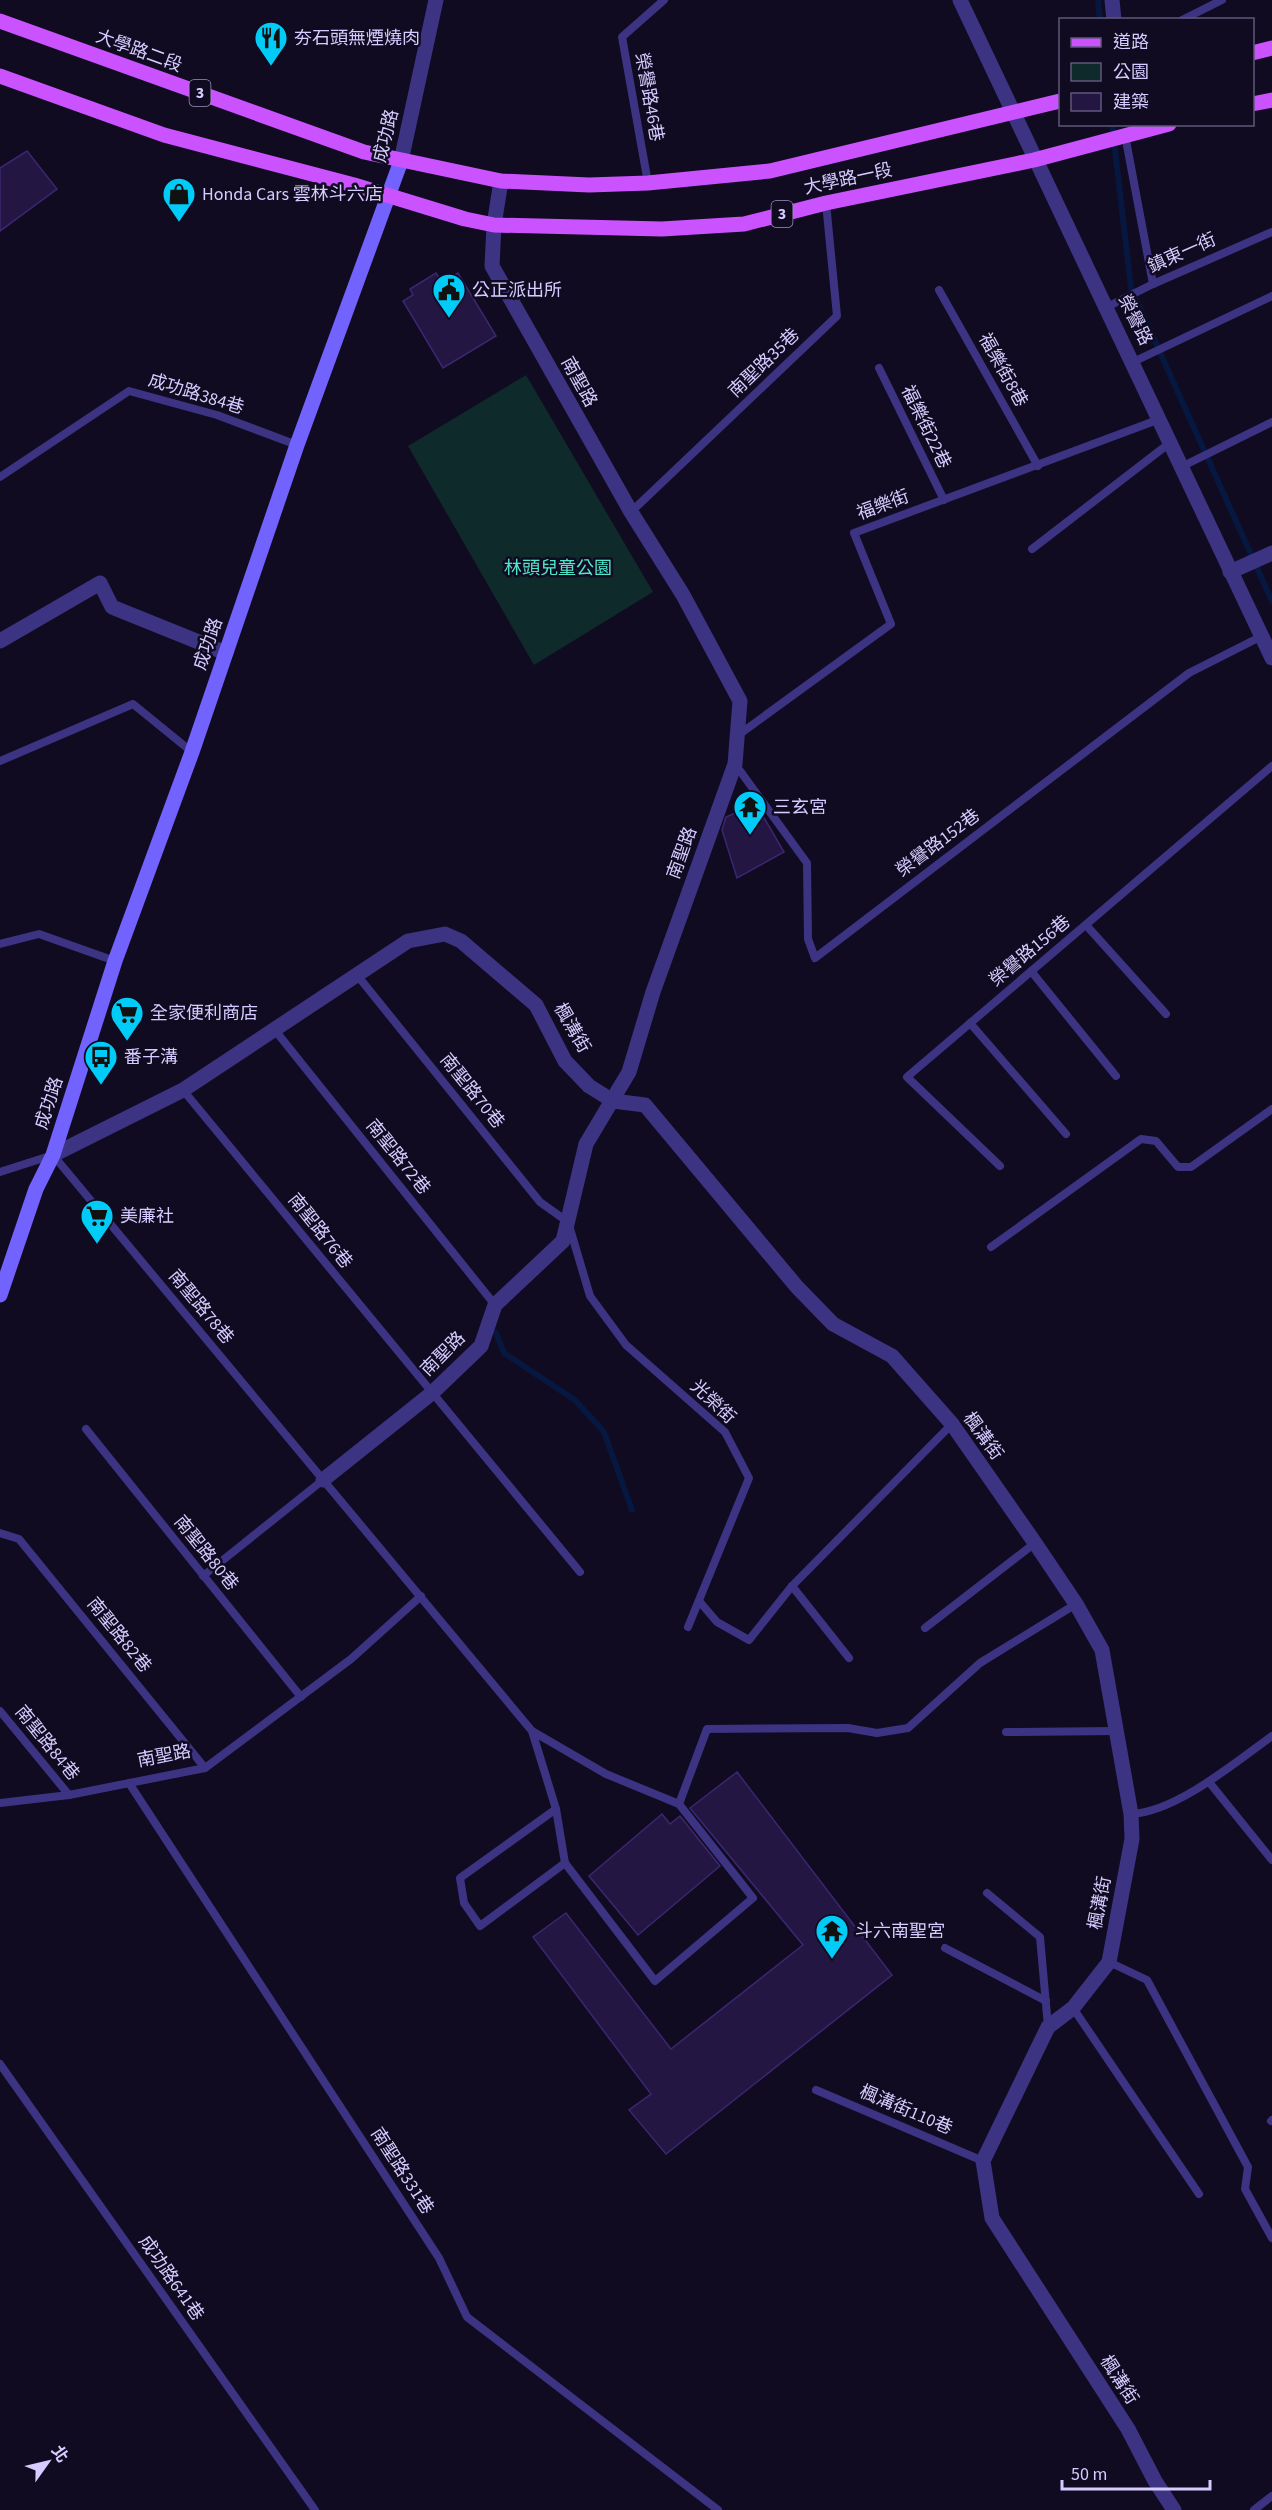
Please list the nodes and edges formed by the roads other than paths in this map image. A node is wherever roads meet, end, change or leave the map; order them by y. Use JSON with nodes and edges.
{"nodes":[{"id":1,"x":436,"y":0,"type":"edge"},
{"id":2,"x":664,"y":0,"type":"edge"},
{"id":3,"x":960,"y":0,"type":"edge"},
{"id":4,"x":1112,"y":0,"type":"edge"},
{"id":5,"x":1222,"y":0,"type":"edge"},
{"id":6,"x":1114,"y":18,"type":"edge"},
{"id":7,"x":1186,"y":18,"type":"edge"},
{"id":8,"x":0,"y":21,"type":"edge"},
{"id":9,"x":1272,"y":48,"type":"edge"},
{"id":10,"x":1254,"y":52,"type":"edge"},
{"id":11,"x":0,"y":76,"type":"edge"},
{"id":12,"x":1272,"y":100,"type":"edge"},
{"id":13,"x":1059,"y":101,"type":"edge"},
{"id":14,"x":1254,"y":104,"type":"edge"},
{"id":15,"x":1013,"y":114,"type":"junction"},
{"id":16,"x":1154,"y":126,"type":"edge"},
{"id":17,"x":1124,"y":130,"type":"edge"},
{"id":18,"x":1034,"y":160,"type":"junction"},
{"id":19,"x":401,"y":161,"type":"junction"},
{"id":20,"x":501,"y":181,"type":"junction"},
{"id":21,"x":648,"y":183,"type":"junction"},
{"id":22,"x":390,"y":198,"type":"junction"},
{"id":23,"x":826,"y":203,"type":"junction"},
{"id":24,"x":494,"y":225,"type":"junction"},
{"id":25,"x":1272,"y":231,"type":"edge"},
{"id":26,"x":1153,"y":284,"type":"junction"},
{"id":27,"x":939,"y":290,"type":"dead end"},
{"id":28,"x":1272,"y":296,"type":"edge"},
{"id":29,"x":1107,"y":307,"type":"junction"},
{"id":30,"x":1133,"y":362,"type":"junction"},
{"id":31,"x":879,"y":368,"type":"dead end"},
{"id":32,"x":1160,"y":419,"type":"junction"},
{"id":33,"x":1272,"y":422,"type":"edge"},
{"id":34,"x":1171,"y":442,"type":"junction"},
{"id":35,"x":297,"y":445,"type":"junction"},
{"id":36,"x":1183,"y":465,"type":"junction"},
{"id":37,"x":1038,"y":466,"type":"junction"},
{"id":38,"x":0,"y":477,"type":"edge"},
{"id":39,"x":944,"y":500,"type":"junction"},
{"id":40,"x":631,"y":512,"type":"junction"},
{"id":41,"x":1032,"y":549,"type":"dead end"},
{"id":42,"x":1272,"y":553,"type":"edge"},
{"id":43,"x":1230,"y":572,"type":"junction"},
{"id":44,"x":1262,"y":636,"type":"junction"},
{"id":45,"x":0,"y":641,"type":"edge"},
{"id":46,"x":226,"y":653,"type":"junction"},
{"id":47,"x":1272,"y":658,"type":"edge"},
{"id":48,"x":737,"y":736,"type":"junction"},
{"id":49,"x":192,"y":752,"type":"junction"},
{"id":50,"x":0,"y":761,"type":"edge"},
{"id":51,"x":735,"y":764,"type":"junction"},
{"id":52,"x":1272,"y":766,"type":"edge"},
{"id":53,"x":1086,"y":925,"type":"junction"},
{"id":54,"x":0,"y":944,"type":"edge"},
{"id":55,"x":115,"y":961,"type":"junction"},
{"id":56,"x":1031,"y":971,"type":"junction"},
{"id":57,"x":357,"y":975,"type":"junction"},
{"id":58,"x":1166,"y":1014,"type":"dead end"},
{"id":59,"x":970,"y":1023,"type":"junction"},
{"id":60,"x":274,"y":1029,"type":"junction"},
{"id":61,"x":1116,"y":1076,"type":"dead end"},
{"id":62,"x":183,"y":1090,"type":"junction"},
{"id":63,"x":613,"y":1101,"type":"junction"},
{"id":64,"x":1272,"y":1109,"type":"edge"},
{"id":65,"x":1066,"y":1134,"type":"dead end"},
{"id":66,"x":53,"y":1155,"type":"junction"},
{"id":67,"x":1000,"y":1166,"type":"dead end"},
{"id":68,"x":0,"y":1172,"type":"edge"},
{"id":69,"x":568,"y":1222,"type":"junction"},
{"id":70,"x":990,"y":1248,"type":"dead end"},
{"id":71,"x":4,"y":1275,"type":"edge"},
{"id":72,"x":0,"y":1295,"type":"edge"},
{"id":73,"x":495,"y":1305,"type":"junction"},
{"id":74,"x":432,"y":1393,"type":"junction"},
{"id":75,"x":952,"y":1424,"type":"junction"},
{"id":76,"x":86,"y":1429,"type":"dead end"},
{"id":77,"x":323,"y":1480,"type":"junction"},
{"id":78,"x":0,"y":1533,"type":"edge"},
{"id":79,"x":1035,"y":1543,"type":"junction"},
{"id":80,"x":580,"y":1572,"type":"dead end"},
{"id":81,"x":202,"y":1576,"type":"junction"},
{"id":82,"x":792,"y":1586,"type":"junction"},
{"id":83,"x":422,"y":1596,"type":"junction"},
{"id":84,"x":699,"y":1601,"type":"junction"},
{"id":85,"x":1076,"y":1604,"type":"junction"},
{"id":86,"x":688,"y":1628,"type":"dead end"},
{"id":87,"x":925,"y":1628,"type":"dead end"},
{"id":88,"x":849,"y":1658,"type":"dead end"},
{"id":89,"x":300,"y":1698,"type":"junction"},
{"id":90,"x":0,"y":1711,"type":"edge"},
{"id":91,"x":532,"y":1731,"type":"junction"},
{"id":92,"x":1115,"y":1731,"type":"junction"},
{"id":93,"x":1006,"y":1732,"type":"dead end"},
{"id":94,"x":1272,"y":1736,"type":"edge"},
{"id":95,"x":205,"y":1768,"type":"junction"},
{"id":96,"x":1209,"y":1782,"type":"junction"},
{"id":97,"x":129,"y":1783,"type":"junction"},
{"id":98,"x":69,"y":1796,"type":"junction"},
{"id":99,"x":0,"y":1803,"type":"edge"},
{"id":100,"x":679,"y":1804,"type":"junction"},
{"id":101,"x":556,"y":1809,"type":"junction"},
{"id":102,"x":1131,"y":1814,"type":"junction"},
{"id":103,"x":1272,"y":1860,"type":"edge"},
{"id":104,"x":565,"y":1863,"type":"junction"},
{"id":105,"x":987,"y":1893,"type":"dead end"},
{"id":106,"x":945,"y":1948,"type":"dead end"},
{"id":107,"x":1109,"y":1962,"type":"junction"},
{"id":108,"x":1046,"y":2001,"type":"junction"},
{"id":109,"x":1073,"y":2008,"type":"junction"},
{"id":110,"x":1048,"y":2027,"type":"junction"},
{"id":111,"x":0,"y":2064,"type":"edge"},
{"id":112,"x":816,"y":2090,"type":"dead end"},
{"id":113,"x":983,"y":2161,"type":"junction"},
{"id":114,"x":1198,"y":2194,"type":"dead end"},
{"id":115,"x":1272,"y":2238,"type":"edge"},
{"id":116,"x":1272,"y":2496,"type":"edge"},
{"id":117,"x":315,"y":2510,"type":"edge"},
{"id":118,"x":718,"y":2510,"type":"edge"},
{"id":119,"x":1174,"y":2510,"type":"edge"},
{"id":120,"x":1254,"y":2510,"type":"edge"}],
"edges":[{"from":1,"to":19,"type":"street","name":"成功路"},
{"from":2,"to":21,"type":"lane","name":"榮譽路46巷"},
{"from":3,"to":15,"type":"street","name":"榮譽路"},
{"from":4,"to":6,"type":"street"},
{"from":5,"to":7,"type":"lane"},
{"from":8,"to":19,"type":"main road","name":"大學路二段","number":"3"},
{"from":9,"to":10,"type":"main road"},
{"from":11,"to":22,"type":"main road","number":"3"},
{"from":12,"to":14,"type":"main road"},
{"from":13,"to":15,"type":"main road","name":"大學路一段","number":"3"},
{"from":15,"to":18,"type":"street","name":"榮譽路"},
{"from":15,"to":21,"type":"main road","name":"大學路一段","number":"3"},
{"from":16,"to":17,"type":"main road","name":"大學路一段","number":"3"},
{"from":17,"to":18,"type":"main road","name":"大學路一段","number":"3"},
{"from":17,"to":26,"type":"lane"},
{"from":18,"to":23,"type":"main road","name":"大學路一段","number":"3"},
{"from":18,"to":29,"type":"street","name":"榮譽路"},
{"from":19,"to":20,"type":"main road","name":"大學路一段","number":"3"},
{"from":19,"to":22,"type":"main road","name":"成功路"},
{"from":20,"to":21,"type":"main road","name":"大學路一段","number":"3"},
{"from":20,"to":24,"type":"street","name":"南聖路"},
{"from":22,"to":24,"type":"main road","name":"大學路一段","number":"3"},
{"from":22,"to":35,"type":"main road","name":"成功路"},
{"from":23,"to":24,"type":"main road","name":"大學路一段","number":"3"},
{"from":23,"to":40,"type":"lane","name":"南聖路35巷"},
{"from":24,"to":40,"type":"street","name":"南聖路"},
{"from":25,"to":26,"type":"lane","name":"鎮東一街"},
{"from":26,"to":29,"type":"lane","name":"鎮東一街"},
{"from":27,"to":37,"type":"lane","name":"福樂街8巷"},
{"from":28,"to":30,"type":"lane"},
{"from":29,"to":30,"type":"street","name":"榮譽路"},
{"from":30,"to":32,"type":"street","name":"榮譽路"},
{"from":31,"to":39,"type":"lane","name":"福樂街22巷"},
{"from":32,"to":34,"type":"street","name":"榮譽路"},
{"from":32,"to":37,"type":"lane","name":"福樂街"},
{"from":33,"to":36,"type":"lane"},
{"from":34,"to":36,"type":"street","name":"榮譽路"},
{"from":34,"to":41,"type":"lane"},
{"from":35,"to":38,"type":"lane","name":"成功路384巷"},
{"from":35,"to":46,"type":"main road","name":"成功路"},
{"from":36,"to":43,"type":"street","name":"榮譽路"},
{"from":37,"to":39,"type":"lane","name":"福樂街"},
{"from":39,"to":48,"type":"lane","name":"福樂街"},
{"from":40,"to":48,"type":"street","name":"南聖路"},
{"from":42,"to":43,"type":"street"},
{"from":43,"to":44,"type":"street","name":"榮譽路"},
{"from":44,"to":47,"type":"street","name":"榮譽路"},
{"from":44,"to":51,"type":"lane","name":"榮譽路152巷"},
{"from":45,"to":46,"type":"street"},
{"from":46,"to":49,"type":"main road","name":"成功路"},
{"from":48,"to":51,"type":"street","name":"南聖路"},
{"from":49,"to":50,"type":"lane"},
{"from":49,"to":55,"type":"main road","name":"成功路"},
{"from":51,"to":63,"type":"street","name":"南聖路"},
{"from":52,"to":53,"type":"lane","name":"榮譽路156巷"},
{"from":53,"to":56,"type":"lane","name":"榮譽路156巷"},
{"from":53,"to":58,"type":"lane"},
{"from":54,"to":55,"type":"lane"},
{"from":55,"to":66,"type":"main road","name":"成功路"},
{"from":56,"to":59,"type":"lane","name":"榮譽路156巷"},
{"from":56,"to":61,"type":"lane"},
{"from":57,"to":60,"type":"street","name":"楓溝街"},
{"from":57,"to":63,"type":"street","name":"楓溝街"},
{"from":57,"to":69,"type":"lane","name":"南聖路70巷"},
{"from":59,"to":65,"type":"lane"},
{"from":59,"to":67,"type":"lane","name":"榮譽路156巷"},
{"from":60,"to":62,"type":"street","name":"楓溝街"},
{"from":60,"to":73,"type":"lane","name":"南聖路72巷"},
{"from":62,"to":66,"type":"street","name":"楓溝街"},
{"from":62,"to":74,"type":"lane","name":"南聖路76巷"},
{"from":63,"to":69,"type":"street","name":"南聖路"},
{"from":63,"to":75,"type":"street","name":"楓溝街"},
{"from":64,"to":70,"type":"lane"},
{"from":66,"to":68,"type":"lane"},
{"from":66,"to":71,"type":"main road","name":"成功路"},
{"from":66,"to":77,"type":"lane","name":"南聖路78巷"},
{"from":69,"to":73,"type":"street","name":"南聖路"},
{"from":69,"to":84,"type":"lane","name":"光榮街"},
{"from":71,"to":72,"type":"main road","name":"成功路"},
{"from":73,"to":74,"type":"street","name":"南聖路"},
{"from":74,"to":77,"type":"street","name":"南聖路"},
{"from":74,"to":80,"type":"lane","name":"南聖路76巷"},
{"from":75,"to":79,"type":"street","name":"楓溝街"},
{"from":75,"to":82,"type":"lane"},
{"from":76,"to":81,"type":"lane","name":"南聖路80巷"},
{"from":77,"to":81,"type":"lane"},
{"from":77,"to":83,"type":"lane","name":"南聖路78巷"},
{"from":78,"to":95,"type":"lane","name":"南聖路82巷"},
{"from":79,"to":85,"type":"street","name":"楓溝街"},
{"from":79,"to":87,"type":"lane"},
{"from":81,"to":89,"type":"lane","name":"南聖路80巷"},
{"from":82,"to":84,"type":"lane"},
{"from":82,"to":88,"type":"lane"},
{"from":83,"to":89,"type":"lane","name":"南聖路"},
{"from":83,"to":91,"type":"lane","name":"南聖路78巷"},
{"from":84,"to":86,"type":"lane","name":"光榮街"},
{"from":85,"to":92,"type":"street","name":"楓溝街"},
{"from":85,"to":100,"type":"lane"},
{"from":89,"to":95,"type":"lane","name":"南聖路"},
{"from":90,"to":98,"type":"lane","name":"南聖路84巷"},
{"from":91,"to":100,"type":"lane"},
{"from":91,"to":101,"type":"lane"},
{"from":92,"to":93,"type":"lane"},
{"from":92,"to":102,"type":"street","name":"楓溝街"},
{"from":94,"to":96,"type":"lane"},
{"from":95,"to":97,"type":"lane","name":"南聖路"},
{"from":96,"to":102,"type":"lane"},
{"from":96,"to":103,"type":"lane"},
{"from":97,"to":98,"type":"lane","name":"南聖路"},
{"from":97,"to":118,"type":"lane","name":"南聖路331巷"},
{"from":98,"to":99,"type":"lane","name":"南聖路"},
{"from":100,"to":104,"type":"lane"},
{"from":101,"to":104,"type":"lane"},
{"from":101,"to":104,"type":"lane"},
{"from":102,"to":107,"type":"street","name":"楓溝街"},
{"from":105,"to":108,"type":"lane"},
{"from":106,"to":108,"type":"lane"},
{"from":107,"to":109,"type":"street","name":"楓溝街"},
{"from":107,"to":115,"type":"lane"},
{"from":108,"to":110,"type":"lane"},
{"from":109,"to":110,"type":"street","name":"楓溝街"},
{"from":109,"to":114,"type":"lane"},
{"from":110,"to":113,"type":"street","name":"楓溝街"},
{"from":111,"to":117,"type":"lane","name":"成功路641巷"},
{"from":112,"to":113,"type":"lane","name":"楓溝街110巷"},
{"from":113,"to":119,"type":"street","name":"楓溝街"},
{"from":116,"to":120,"type":"lane"}]}
